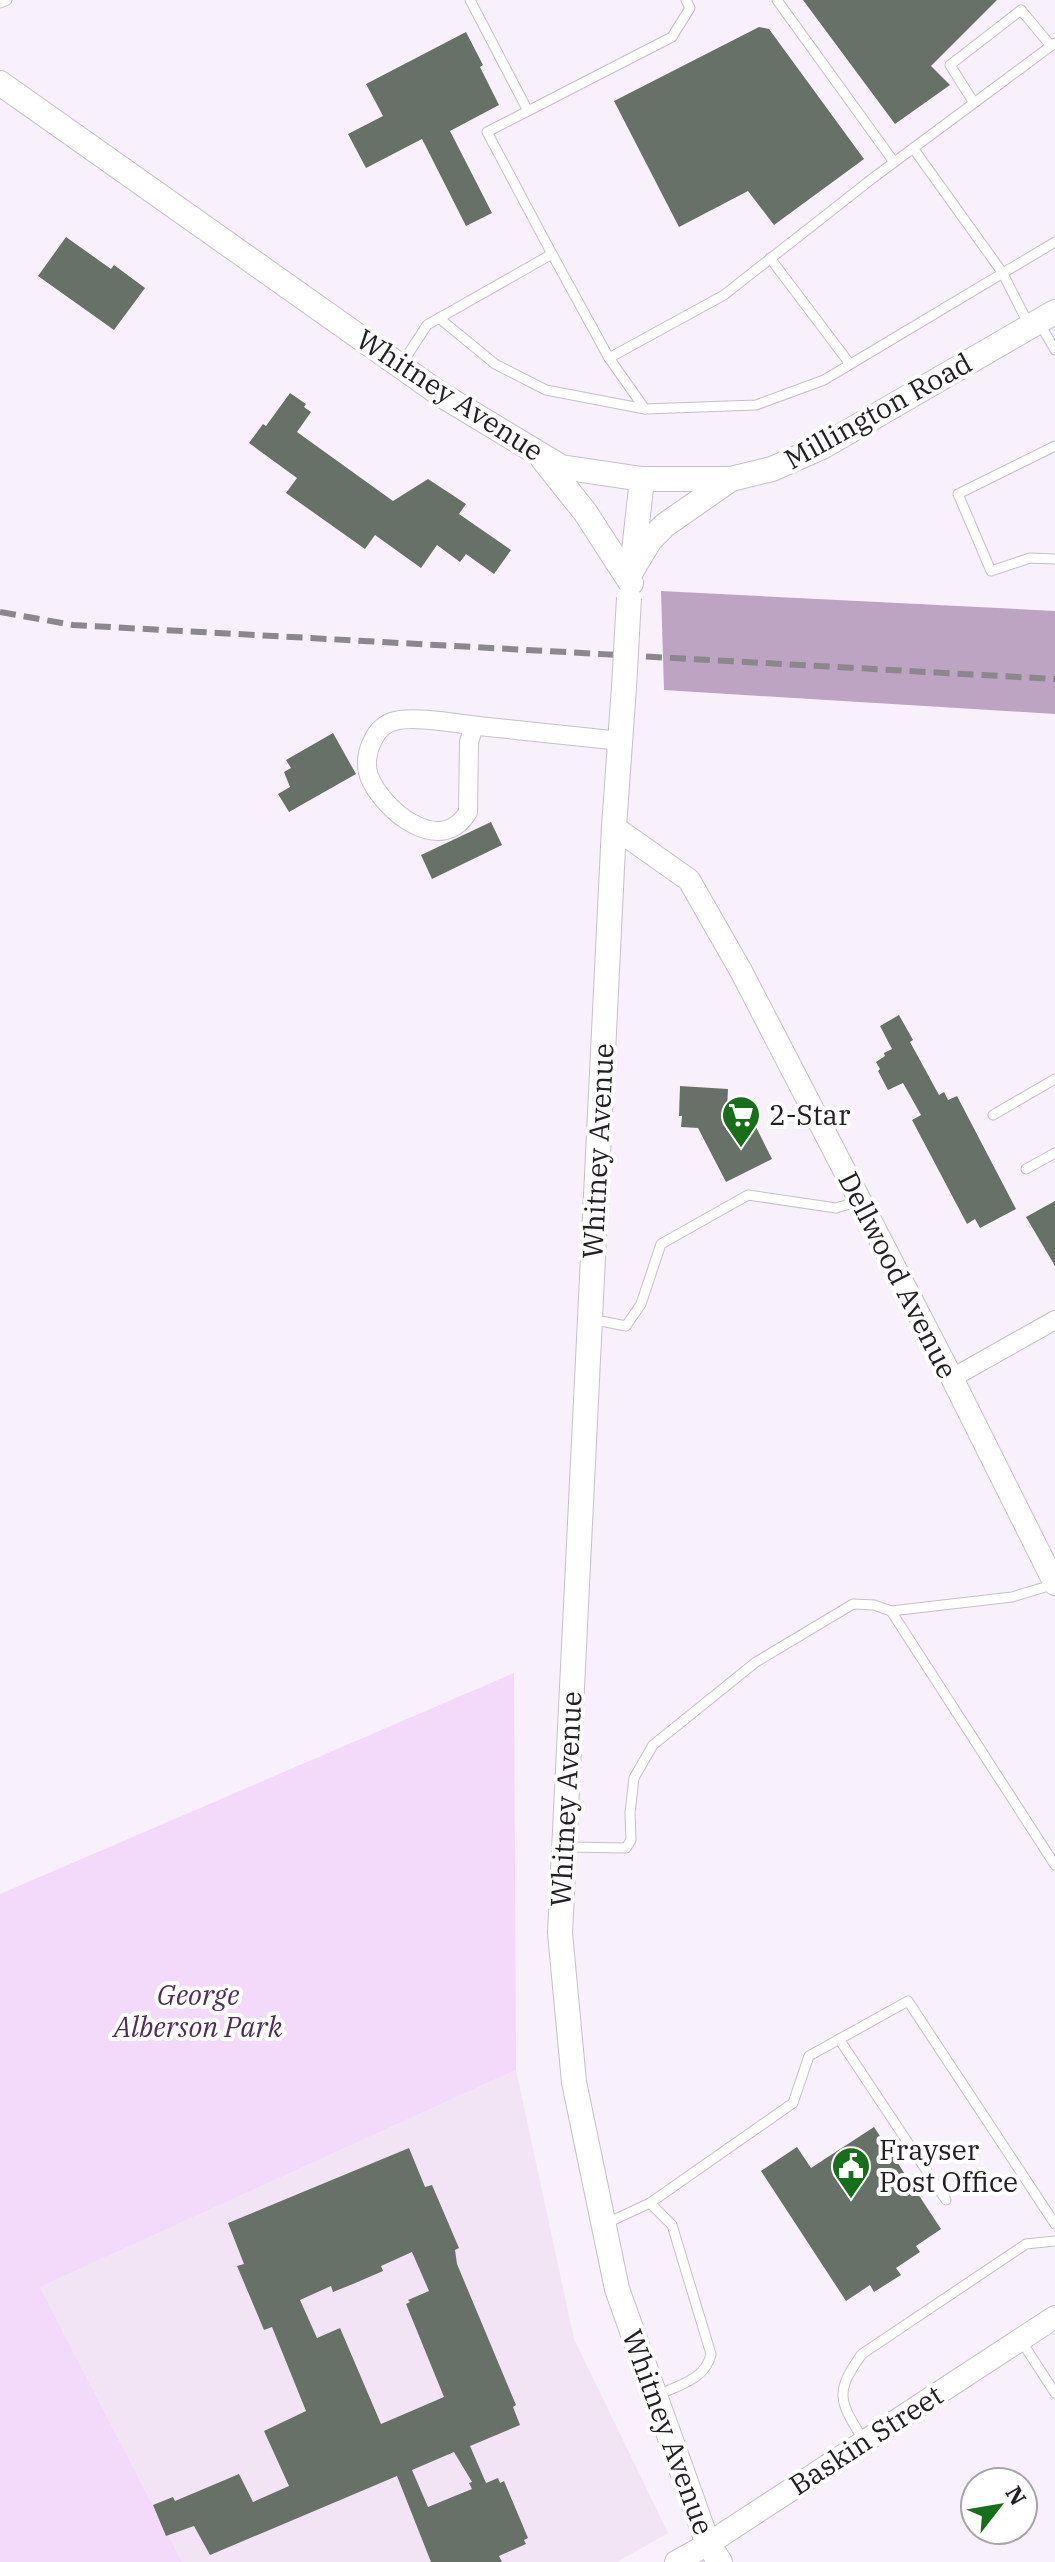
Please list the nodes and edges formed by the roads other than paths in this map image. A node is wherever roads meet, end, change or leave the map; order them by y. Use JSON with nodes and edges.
{"nodes":[{"id":1,"x":7,"y":0,"type":"edge"},
{"id":2,"x":470,"y":0,"type":"edge"},
{"id":3,"x":702,"y":0,"type":"edge"},
{"id":4,"x":777,"y":0,"type":"edge"},
{"id":5,"x":0,"y":3,"type":"edge"},
{"id":6,"x":688,"y":4,"type":"edge"},
{"id":7,"x":1053,"y":45,"type":"edge"},
{"id":8,"x":0,"y":83,"type":"edge"},
{"id":9,"x":974,"y":103,"type":"junction"},
{"id":10,"x":528,"y":111,"type":"junction"},
{"id":11,"x":913,"y":148,"type":"junction"},
{"id":12,"x":894,"y":162,"type":"junction"},
{"id":13,"x":1055,"y":242,"type":"edge"},
{"id":14,"x":552,"y":254,"type":"junction"},
{"id":15,"x":770,"y":258,"type":"junction"},
{"id":16,"x":1002,"y":272,"type":"junction"},
{"id":17,"x":439,"y":318,"type":"junction"},
{"id":18,"x":1041,"y":320,"type":"edge"},
{"id":19,"x":1055,"y":350,"type":"edge"},
{"id":20,"x":609,"y":358,"type":"junction"},
{"id":21,"x":850,"y":364,"type":"junction"},
{"id":22,"x":400,"y":366,"type":"junction"},
{"id":23,"x":645,"y":409,"type":"junction"},
{"id":24,"x":1055,"y":446,"type":"edge"},
{"id":25,"x":538,"y":453,"type":"junction"},
{"id":26,"x":642,"y":479,"type":"junction"},
{"id":27,"x":731,"y":479,"type":"junction"},
{"id":28,"x":1055,"y":559,"type":"edge"},
{"id":29,"x":631,"y":584,"type":"junction"},
{"id":30,"x":474,"y":726,"type":"junction"},
{"id":31,"x":621,"y":741,"type":"junction"},
{"id":32,"x":614,"y":827,"type":"junction"},
{"id":33,"x":1055,"y":1079,"type":"edge"},
{"id":34,"x":993,"y":1115,"type":"dead end"},
{"id":35,"x":1055,"y":1153,"type":"edge"},
{"id":36,"x":1026,"y":1169,"type":"dead end"},
{"id":37,"x":860,"y":1201,"type":"junction"},
{"id":38,"x":590,"y":1318,"type":"junction"},
{"id":39,"x":1055,"y":1320,"type":"edge"},
{"id":40,"x":952,"y":1378,"type":"junction"},
{"id":41,"x":1055,"y":1584,"type":"edge"},
{"id":42,"x":891,"y":1611,"type":"junction"},
{"id":43,"x":564,"y":1847,"type":"junction"},
{"id":44,"x":1055,"y":1865,"type":"edge"},
{"id":45,"x":839,"y":2039,"type":"junction"},
{"id":46,"x":946,"y":2200,"type":"dead end"},
{"id":47,"x":650,"y":2203,"type":"junction"},
{"id":48,"x":604,"y":2224,"type":"junction"},
{"id":49,"x":1055,"y":2224,"type":"edge"},
{"id":50,"x":1055,"y":2241,"type":"edge"},
{"id":51,"x":1055,"y":2317,"type":"edge"},
{"id":52,"x":1020,"y":2339,"type":"junction"},
{"id":53,"x":1055,"y":2393,"type":"edge"},
{"id":54,"x":655,"y":2396,"type":"junction"},
{"id":55,"x":864,"y":2441,"type":"junction"},
{"id":56,"x":714,"y":2553,"type":"edge"},
{"id":57,"x":676,"y":2562,"type":"edge"}],
"edges":[{"from":1,"to":5,"type":"lane"},
{"from":2,"to":10,"type":"lane"},
{"from":3,"to":6,"type":"lane"},
{"from":4,"to":12,"type":"lane"},
{"from":6,"to":10,"type":"lane"},
{"from":7,"to":9,"type":"lane"},
{"from":7,"to":9,"type":"lane"},
{"from":8,"to":22,"type":"main road","name":"Whitney Avenue"},
{"from":9,"to":11,"type":"lane"},
{"from":10,"to":14,"type":"lane"},
{"from":11,"to":12,"type":"lane"},
{"from":11,"to":16,"type":"lane"},
{"from":12,"to":15,"type":"lane"},
{"from":13,"to":16,"type":"lane"},
{"from":14,"to":17,"type":"lane"},
{"from":14,"to":20,"type":"lane"},
{"from":15,"to":20,"type":"lane"},
{"from":15,"to":21,"type":"lane"},
{"from":16,"to":18,"type":"lane"},
{"from":16,"to":21,"type":"lane"},
{"from":17,"to":22,"type":"lane"},
{"from":17,"to":23,"type":"lane"},
{"from":18,"to":19,"type":"lane"},
{"from":18,"to":27,"type":"main road","name":"Millington Road"},
{"from":20,"to":23,"type":"lane"},
{"from":21,"to":23,"type":"lane"},
{"from":22,"to":25,"type":"main road","name":"Whitney Avenue"},
{"from":24,"to":28,"type":"lane"},
{"from":25,"to":26,"type":"main road","name":"Whitney Avenue"},
{"from":25,"to":29,"type":"main road"},
{"from":26,"to":27,"type":"main road","name":"Millington Road"},
{"from":26,"to":29,"type":"main road","name":"Whitney Avenue"},
{"from":27,"to":29,"type":"main road"},
{"from":29,"to":31,"type":"main road","name":"Whitney Avenue","bridge":true},
{"from":30,"to":30,"type":"street"},
{"from":30,"to":31,"type":"street"},
{"from":31,"to":32,"type":"main road","name":"Whitney Avenue"},
{"from":32,"to":37,"type":"street","name":"Dellwood Avenue"},
{"from":32,"to":38,"type":"main road","name":"Whitney Avenue"},
{"from":33,"to":34,"type":"lane"},
{"from":35,"to":36,"type":"lane"},
{"from":37,"to":38,"type":"lane"},
{"from":37,"to":40,"type":"street","name":"Dellwood Avenue"},
{"from":38,"to":43,"type":"main road","name":"Whitney Avenue"},
{"from":39,"to":40,"type":"street"},
{"from":40,"to":41,"type":"street","name":"Dellwood Avenue"},
{"from":41,"to":42,"type":"lane"},
{"from":42,"to":43,"type":"lane"},
{"from":42,"to":44,"type":"lane"},
{"from":43,"to":48,"type":"main road","name":"Whitney Avenue"},
{"from":45,"to":46,"type":"lane"},
{"from":45,"to":47,"type":"lane"},
{"from":45,"to":49,"type":"lane"},
{"from":47,"to":48,"type":"lane"},
{"from":47,"to":54,"type":"lane"},
{"from":48,"to":54,"type":"main road","name":"Whitney Avenue"},
{"from":50,"to":55,"type":"lane"},
{"from":51,"to":52,"type":"street","name":"Baskin Street"},
{"from":52,"to":53,"type":"lane"},
{"from":52,"to":55,"type":"street","name":"Baskin Street"},
{"from":54,"to":56,"type":"main road","name":"Whitney Avenue"},
{"from":55,"to":56,"type":"street","name":"Baskin Street"},
{"from":56,"to":57,"type":"street","name":"Baskin Street"}]}
